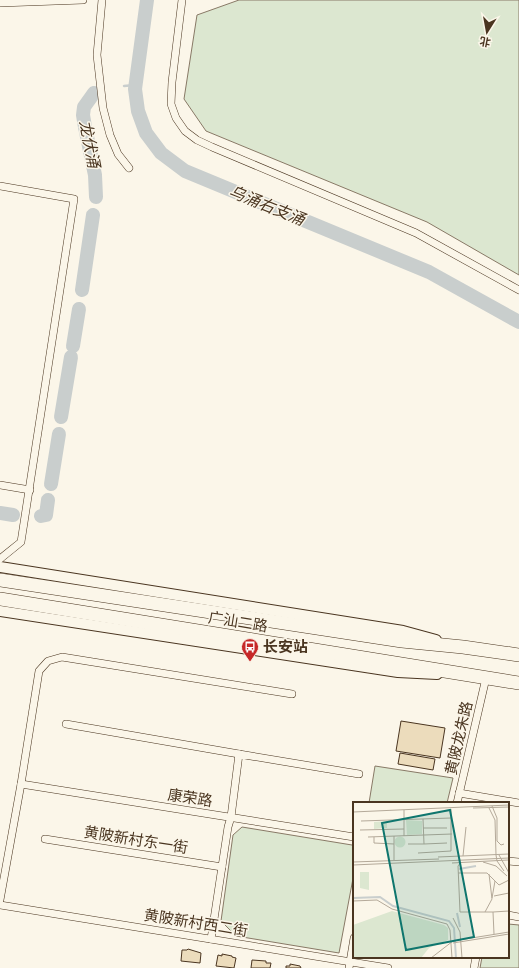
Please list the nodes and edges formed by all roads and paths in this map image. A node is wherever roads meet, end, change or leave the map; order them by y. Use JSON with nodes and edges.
{"nodes":[{"id":1,"x":83,"y":0,"type":"edge"},
{"id":2,"x":102,"y":0,"type":"edge"},
{"id":3,"x":182,"y":0,"type":"edge"},
{"id":4,"x":0,"y":3,"type":"edge"},
{"id":5,"x":129,"y":168,"type":"dead end"},
{"id":6,"x":0,"y":186,"type":"edge"},
{"id":7,"x":519,"y":290,"type":"edge"},
{"id":8,"x":0,"y":485,"type":"edge"},
{"id":9,"x":30,"y":490,"type":"junction"},
{"id":10,"x":0,"y":559,"type":"edge"},
{"id":11,"x":0,"y":566,"type":"edge"},
{"id":12,"x":0,"y":580,"type":"edge"},
{"id":13,"x":0,"y":599,"type":"edge"},
{"id":14,"x":0,"y":611,"type":"edge"},
{"id":15,"x":463,"y":646,"type":"junction"},
{"id":16,"x":519,"y":655,"type":"edge"},
{"id":17,"x":486,"y":678,"type":"junction"},
{"id":18,"x":519,"y":683,"type":"edge"},
{"id":19,"x":292,"y":694,"type":"dead end"},
{"id":20,"x":66,"y":724,"type":"dead end"},
{"id":21,"x":240,"y":754,"type":"junction"},
{"id":22,"x":359,"y":774,"type":"dead end"},
{"id":23,"x":21,"y":784,"type":"junction"},
{"id":24,"x":459,"y":793,"type":"junction"},
{"id":25,"x":457,"y":802,"type":"edge"},
{"id":26,"x":519,"y":803,"type":"edge"},
{"id":27,"x":231,"y":818,"type":"junction"},
{"id":28,"x":353,"y":838,"type":"edge"},
{"id":29,"x":46,"y":839,"type":"dead end"},
{"id":30,"x":509,"y":861,"type":"edge"},
{"id":31,"x":519,"y":862,"type":"edge"},
{"id":32,"x":222,"y":867,"type":"junction"},
{"id":33,"x":0,"y":900,"type":"edge"},
{"id":34,"x":0,"y":906,"type":"edge"},
{"id":35,"x":509,"y":915,"type":"edge"},
{"id":36,"x":519,"y":917,"type":"edge"},
{"id":37,"x":211,"y":939,"type":"junction"},
{"id":38,"x":353,"y":943,"type":"edge"},
{"id":39,"x":476,"y":958,"type":"edge"},
{"id":40,"x":349,"y":965,"type":"edge"},
{"id":41,"x":388,"y":968,"type":"edge"},
{"id":42,"x":474,"y":968,"type":"edge"}],
"edges":[{"from":1,"to":4,"type":"street"},
{"from":2,"to":5,"type":"street"},
{"from":3,"to":7,"type":"street"},
{"from":6,"to":9,"type":"street"},
{"from":8,"to":9,"type":"street"},
{"from":9,"to":10,"type":"street"},
{"from":11,"to":15,"type":"street"},
{"from":12,"to":15,"type":"highway","name":"广汕二路"},
{"from":13,"to":17,"type":"highway","name":"广汕二路"},
{"from":14,"to":17,"type":"street"},
{"from":15,"to":16,"type":"highway","name":"广汕二路"},
{"from":17,"to":18,"type":"highway","name":"广汕二路"},
{"from":17,"to":24,"type":"street","name":"黄陂龙朱路"},
{"from":19,"to":23,"type":"street"},
{"from":20,"to":21,"type":"street"},
{"from":21,"to":22,"type":"street"},
{"from":21,"to":27,"type":"street"},
{"from":23,"to":27,"type":"street","name":"康荣路"},
{"from":23,"to":33,"type":"street"},
{"from":24,"to":25,"type":"street","name":"黄陂龙朱路"},
{"from":24,"to":26,"type":"street"},
{"from":27,"to":28,"type":"street","name":"康荣路"},
{"from":27,"to":32,"type":"street"},
{"from":29,"to":32,"type":"street","name":"黄陂新村东一街"},
{"from":30,"to":31,"type":"street"},
{"from":32,"to":37,"type":"street"},
{"from":34,"to":37,"type":"street","name":"黄陂新村西二街"},
{"from":35,"to":36,"type":"street"},
{"from":37,"to":40,"type":"street","name":"黄陂新村西二街"},
{"from":38,"to":40,"type":"street"},
{"from":39,"to":42,"type":"street"},
{"from":40,"to":41,"type":"street","name":"黄陂新村西二街"}]}
